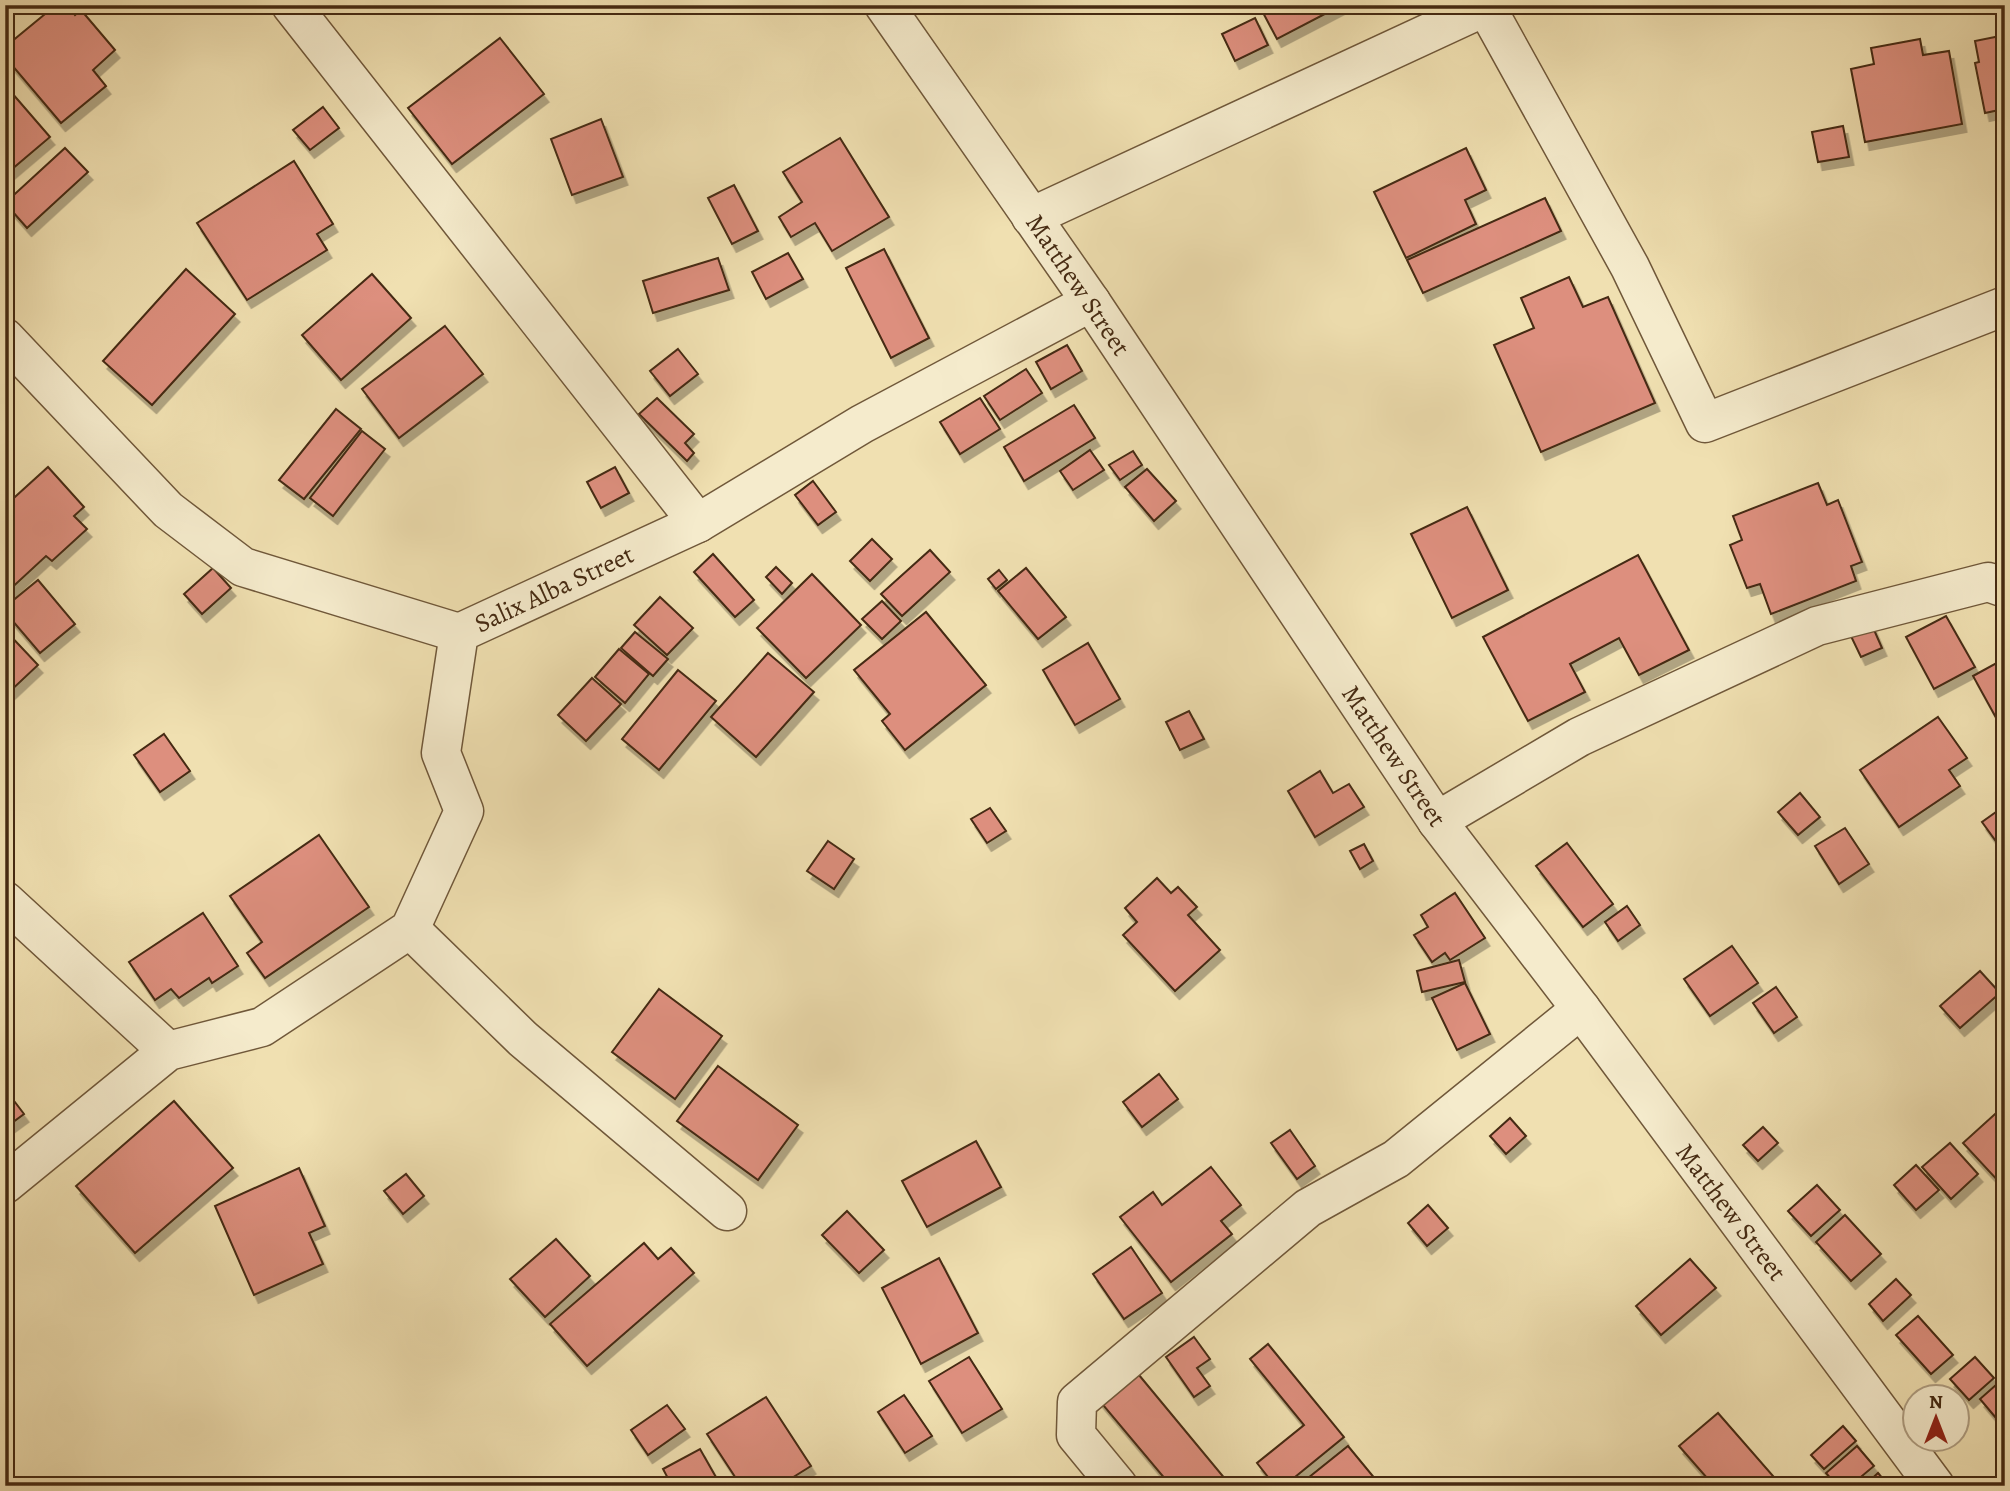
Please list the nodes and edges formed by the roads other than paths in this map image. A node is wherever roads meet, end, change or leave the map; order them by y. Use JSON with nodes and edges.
{"nodes":[{"id":1,"x":291,"y":5,"type":"edge"},
{"id":2,"x":884,"y":5,"type":"edge"},
{"id":3,"x":1486,"y":6,"type":"edge"},
{"id":4,"x":1031,"y":217,"type":"junction"},
{"id":5,"x":1091,"y":302,"type":"junction"},
{"id":6,"x":2005,"y":306,"type":"edge"},
{"id":7,"x":5,"y":338,"type":"edge"},
{"id":8,"x":698,"y":523,"type":"junction"},
{"id":9,"x":2005,"y":588,"type":"edge"},
{"id":10,"x":459,"y":633,"type":"junction"},
{"id":11,"x":1437,"y":821,"type":"junction"},
{"id":12,"x":5,"y":901,"type":"edge"},
{"id":13,"x":410,"y":929,"type":"junction"},
{"id":14,"x":1581,"y":1009,"type":"junction"},
{"id":15,"x":168,"y":1051,"type":"junction"},
{"id":16,"x":5,"y":1184,"type":"edge"},
{"id":17,"x":727,"y":1211,"type":"dead end"},
{"id":18,"x":1118,"y":1486,"type":"edge"},
{"id":19,"x":1935,"y":1486,"type":"edge"}],
"edges":[{"from":1,"to":8,"type":"street"},
{"from":2,"to":4,"type":"street","name":"Matthew Street"},
{"from":3,"to":4,"type":"street"},
{"from":3,"to":6,"type":"street"},
{"from":4,"to":5,"type":"street","name":"Matthew Street"},
{"from":5,"to":8,"type":"street","name":"Salix Alba Street"},
{"from":5,"to":11,"type":"street","name":"Matthew Street"},
{"from":7,"to":10,"type":"street"},
{"from":8,"to":10,"type":"street","name":"Salix Alba Street"},
{"from":9,"to":11,"type":"street"},
{"from":10,"to":13,"type":"street","name":"Salix Alba Street"},
{"from":11,"to":14,"type":"street","name":"Matthew Street"},
{"from":12,"to":15,"type":"street"},
{"from":13,"to":15,"type":"street"},
{"from":13,"to":17,"type":"street"},
{"from":14,"to":18,"type":"street"},
{"from":14,"to":19,"type":"street","name":"Matthew Street"},
{"from":15,"to":16,"type":"street"}]}
